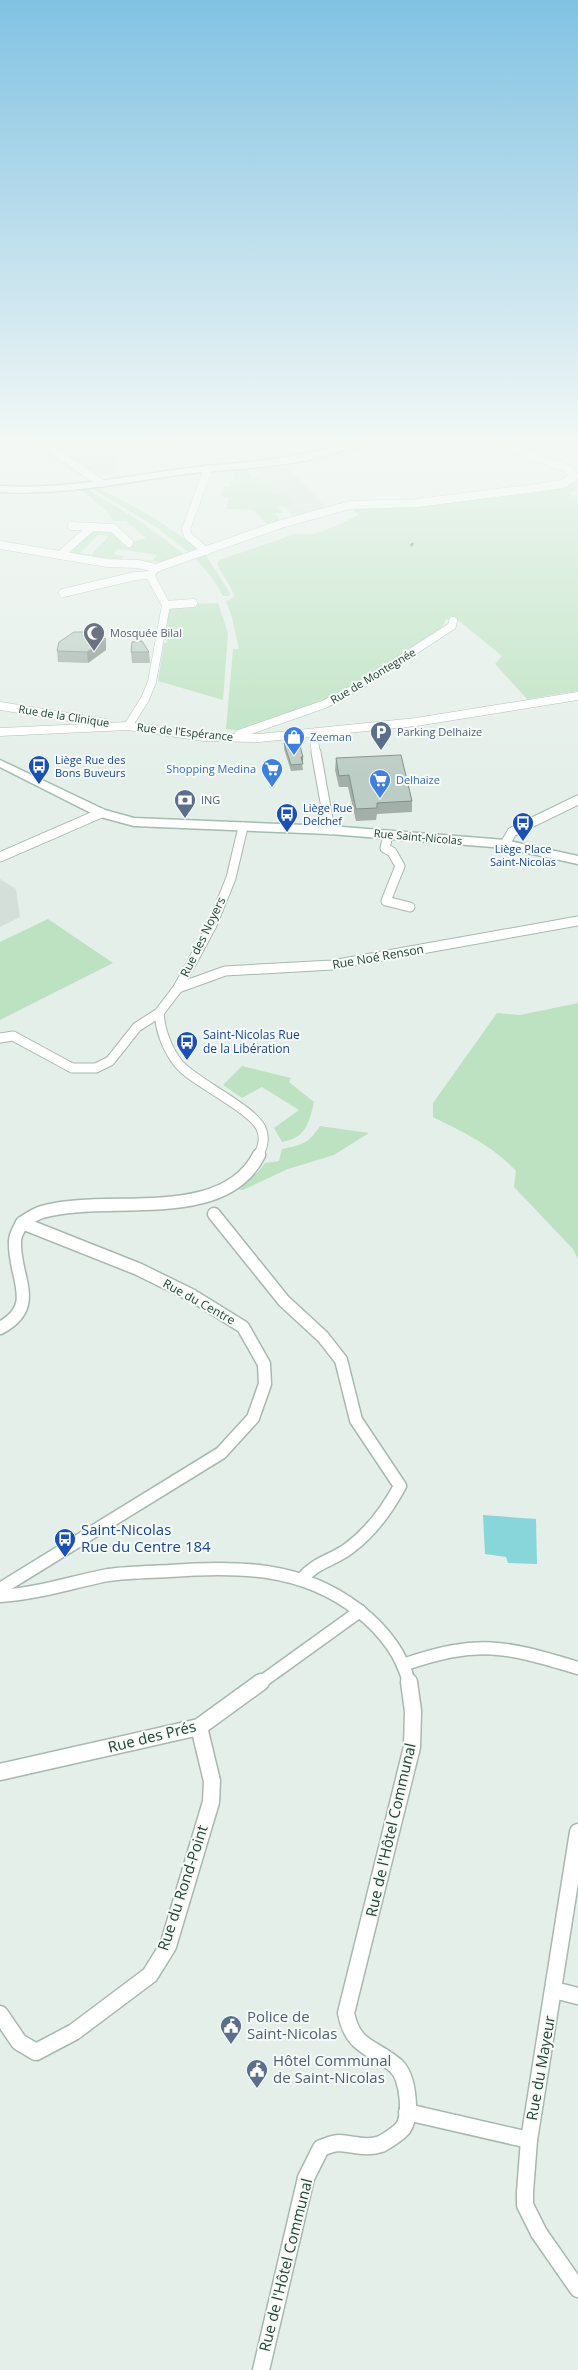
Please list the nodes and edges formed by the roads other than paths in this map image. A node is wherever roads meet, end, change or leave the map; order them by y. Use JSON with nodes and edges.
{"nodes":[{"id":1,"x":50,"y":554,"type":"edge"},
{"id":2,"x":199,"y":554,"type":"edge"},
{"id":3,"x":60,"y":555,"type":"joint"},
{"id":4,"x":153,"y":572,"type":"junction"},
{"id":5,"x":63,"y":593,"type":"dead end"},
{"id":6,"x":193,"y":603,"type":"dead end"},
{"id":7,"x":166,"y":605,"type":"junction"},
{"id":8,"x":453,"y":621,"type":"dead end"},
{"id":9,"x":578,"y":696,"type":"edge"},
{"id":10,"x":0,"y":706,"type":"edge"},
{"id":11,"x":128,"y":726,"type":"junction"},
{"id":12,"x":0,"y":732,"type":"edge"},
{"id":13,"x":313,"y":734,"type":"junction"},
{"id":14,"x":228,"y":738,"type":"junction"},
{"id":15,"x":0,"y":764,"type":"edge"},
{"id":16,"x":578,"y":800,"type":"edge"},
{"id":17,"x":101,"y":813,"type":"junction"},
{"id":18,"x":239,"y":827,"type":"junction"},
{"id":19,"x":330,"y":830,"type":"junction"},
{"id":20,"x":388,"y":835,"type":"junction"},
{"id":21,"x":505,"y":844,"type":"junction"},
{"id":22,"x":0,"y":857,"type":"edge"},
{"id":23,"x":578,"y":860,"type":"edge"},
{"id":24,"x":410,"y":907,"type":"dead end"},
{"id":25,"x":578,"y":921,"type":"edge"},
{"id":26,"x":178,"y":988,"type":"junction"},
{"id":27,"x":159,"y":1013,"type":"junction"},
{"id":28,"x":0,"y":1038,"type":"edge"},
{"id":29,"x":214,"y":1214,"type":"dead end"},
{"id":30,"x":22,"y":1223,"type":"junction"},
{"id":31,"x":0,"y":1328,"type":"edge"},
{"id":32,"x":303,"y":1578,"type":"junction"},
{"id":33,"x":0,"y":1589,"type":"edge"},
{"id":34,"x":0,"y":1596,"type":"edge"},
{"id":35,"x":360,"y":1611,"type":"junction"},
{"id":36,"x":403,"y":1665,"type":"junction"},
{"id":37,"x":578,"y":1668,"type":"edge"},
{"id":38,"x":199,"y":1727,"type":"junction"},
{"id":39,"x":0,"y":1772,"type":"edge"},
{"id":40,"x":578,"y":1832,"type":"edge"},
{"id":41,"x":554,"y":1990,"type":"junction"},
{"id":42,"x":578,"y":1996,"type":"edge"},
{"id":43,"x":0,"y":2014,"type":"edge"},
{"id":44,"x":408,"y":2112,"type":"junction"},
{"id":45,"x":529,"y":2140,"type":"junction"},
{"id":46,"x":578,"y":2289,"type":"edge"},
{"id":47,"x":261,"y":2370,"type":"edge"}],
"edges":[{"from":1,"to":3,"type":"street"},
{"from":2,"to":4,"type":"street"},
{"from":3,"to":4,"type":"street"},
{"from":4,"to":5,"type":"street"},
{"from":4,"to":7,"type":"street"},
{"from":6,"to":7,"type":"street"},
{"from":7,"to":11,"type":"street"},
{"from":8,"to":14,"type":"street","name":"Rue de Montegnée"},
{"from":9,"to":13,"type":"street","name":"Rue de l'Espérance"},
{"from":10,"to":11,"type":"street","name":"Rue de la Clinique"},
{"from":11,"to":12,"type":"street","name":"Rue de l'Espérance"},
{"from":11,"to":14,"type":"street","name":"Rue de l'Espérance"},
{"from":13,"to":14,"type":"street","name":"Rue de l'Espérance"},
{"from":13,"to":19,"type":"street"},
{"from":15,"to":17,"type":"street","name":"Rue Saint-Nicolas"},
{"from":16,"to":21,"type":"street"},
{"from":17,"to":18,"type":"street","name":"Rue Saint-Nicolas"},
{"from":17,"to":22,"type":"street"},
{"from":18,"to":19,"type":"street","name":"Rue Saint-Nicolas"},
{"from":18,"to":26,"type":"street","name":"Rue des Noyers"},
{"from":19,"to":20,"type":"street","name":"Rue Saint-Nicolas"},
{"from":20,"to":21,"type":"street","name":"Rue Saint-Nicolas"},
{"from":20,"to":24,"type":"street"},
{"from":21,"to":23,"type":"street","name":"Rue Saint-Nicolas"},
{"from":25,"to":26,"type":"street","name":"Rue Noé Renson"},
{"from":26,"to":27,"type":"street","name":"Rue des Noyers"},
{"from":27,"to":28,"type":"street"},
{"from":27,"to":30,"type":"street"},
{"from":29,"to":32,"type":"street"},
{"from":30,"to":31,"type":"street"},
{"from":30,"to":33,"type":"street","name":"Rue du Centre"},
{"from":32,"to":34,"type":"street","name":"Rue de l'Hôtel Communal"},
{"from":32,"to":35,"type":"street","name":"Rue de l'Hôtel Communal"},
{"from":35,"to":36,"type":"street","name":"Rue de l'Hôtel Communal"},
{"from":35,"to":38,"type":"street","name":"Rue des Prés"},
{"from":36,"to":37,"type":"street"},
{"from":36,"to":44,"type":"street","name":"Rue de l'Hôtel Communal"},
{"from":38,"to":39,"type":"street","name":"Rue des Prés"},
{"from":38,"to":43,"type":"street","name":"Rue du Rond-Point"},
{"from":40,"to":41,"type":"street","name":"Rue du Mayeur"},
{"from":41,"to":42,"type":"street"},
{"from":41,"to":45,"type":"street","name":"Rue du Mayeur"},
{"from":44,"to":45,"type":"street"},
{"from":44,"to":47,"type":"street","name":"Rue de l'Hôtel Communal"},
{"from":45,"to":46,"type":"street","name":"Rue du Mayeur"}]}
